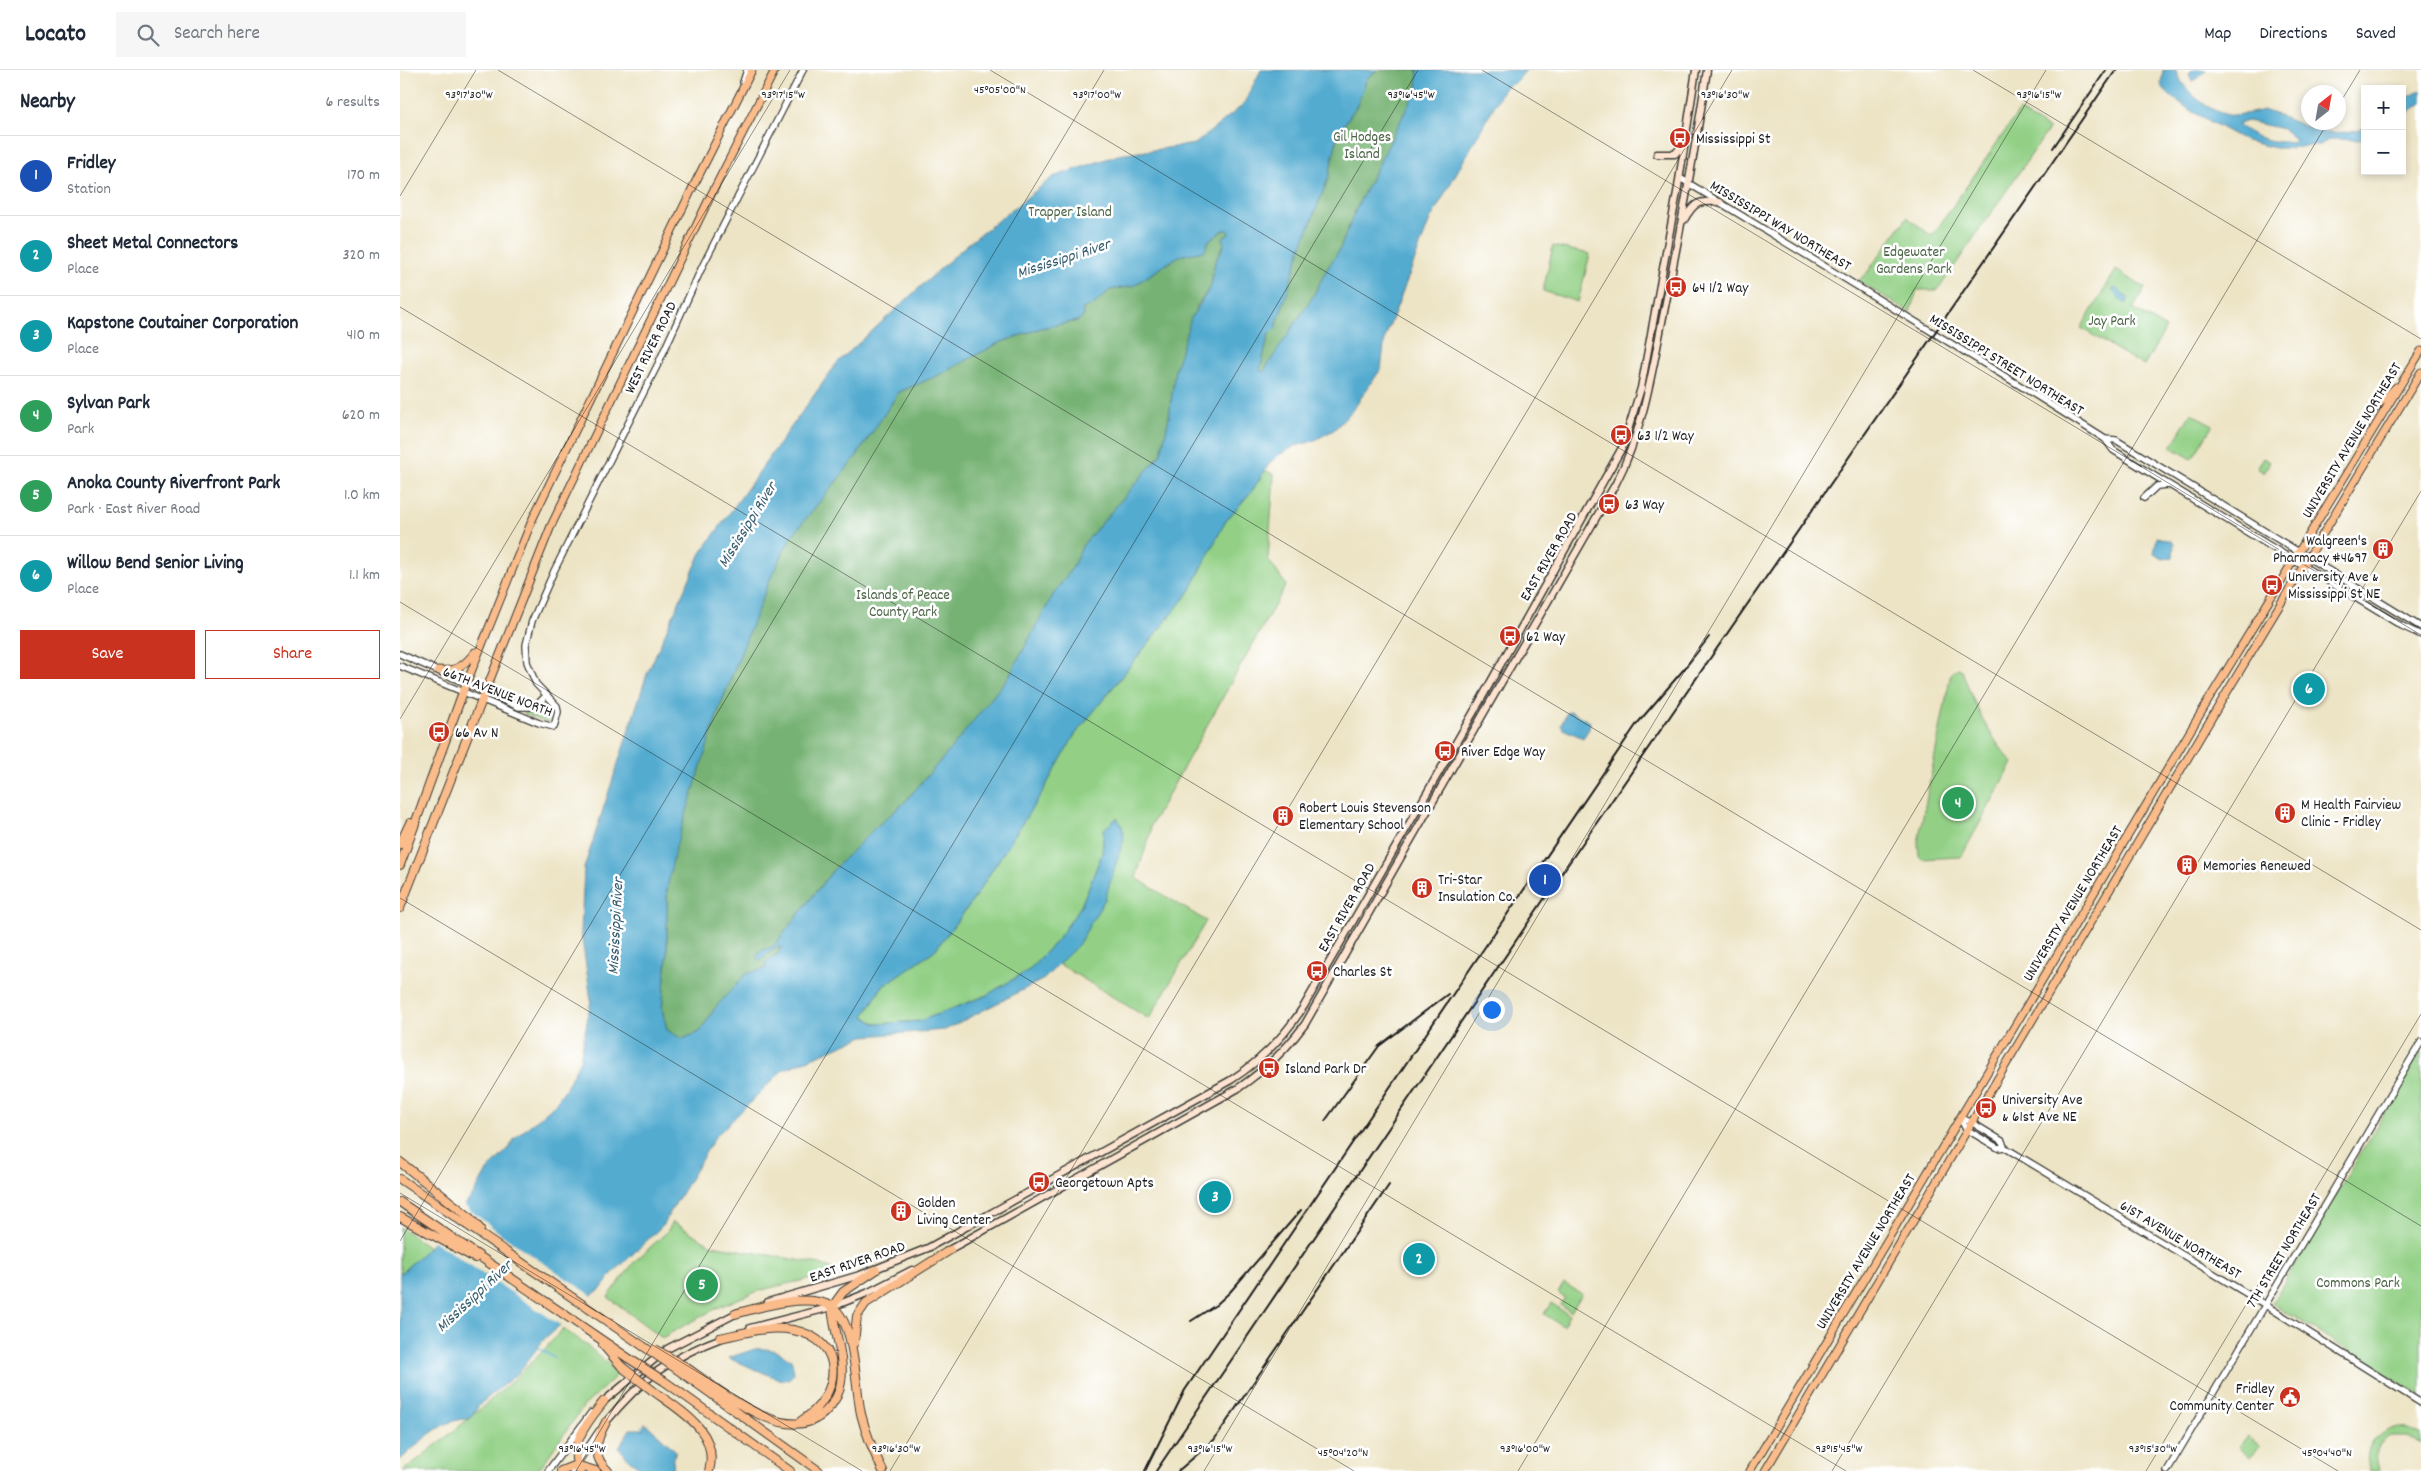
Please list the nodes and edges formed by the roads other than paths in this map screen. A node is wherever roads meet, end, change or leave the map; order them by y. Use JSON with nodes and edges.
{"nodes":[{"id":1,"x":747,"y":70,"type":"edge"},
{"id":2,"x":752,"y":70,"type":"edge"},
{"id":3,"x":775,"y":70,"type":"edge"},
{"id":4,"x":803,"y":70,"type":"edge"},
{"id":5,"x":1696,"y":70,"type":"edge"},
{"id":6,"x":1706,"y":70,"type":"edge"},
{"id":7,"x":738,"y":96,"type":"junction"},
{"id":8,"x":1686,"y":139,"type":"junction"},
{"id":9,"x":1657,"y":154,"type":"dead end"},
{"id":10,"x":1680,"y":178,"type":"junction"},
{"id":11,"x":1689,"y":184,"type":"junction"},
{"id":12,"x":1720,"y":202,"type":"junction"},
{"id":13,"x":1681,"y":226,"type":"junction"},
{"id":14,"x":1896,"y":310,"type":"joint"},
{"id":15,"x":2421,"y":351,"type":"edge"},
{"id":16,"x":2421,"y":372,"type":"edge"},
{"id":17,"x":2405,"y":378,"type":"junction"},
{"id":18,"x":2369,"y":414,"type":"dead end"},
{"id":19,"x":2104,"y":439,"type":"junction"},
{"id":20,"x":2170,"y":485,"type":"junction"},
{"id":21,"x":2144,"y":498,"type":"dead end"},
{"id":22,"x":2299,"y":551,"type":"junction"},
{"id":23,"x":2308,"y":557,"type":"junction"},
{"id":24,"x":2293,"y":560,"type":"junction"},
{"id":25,"x":2302,"y":566,"type":"junction"},
{"id":26,"x":2421,"y":627,"type":"edge"},
{"id":27,"x":2421,"y":635,"type":"edge"},
{"id":28,"x":527,"y":638,"type":"joint"},
{"id":29,"x":480,"y":646,"type":"junction"},
{"id":30,"x":400,"y":654,"type":"edge"},
{"id":31,"x":400,"y":666,"type":"edge"},
{"id":32,"x":438,"y":670,"type":"junction"},
{"id":33,"x":466,"y":682,"type":"junction"},
{"id":34,"x":463,"y":692,"type":"junction"},
{"id":35,"x":485,"y":692,"type":"junction"},
{"id":36,"x":546,"y":696,"type":"junction"},
{"id":37,"x":482,"y":700,"type":"junction"},
{"id":38,"x":432,"y":776,"type":"junction"},
{"id":39,"x":400,"y":844,"type":"edge"},
{"id":40,"x":400,"y":865,"type":"edge"},
{"id":41,"x":411,"y":880,"type":"junction"},
{"id":42,"x":400,"y":908,"type":"edge"},
{"id":43,"x":400,"y":913,"type":"edge"},
{"id":44,"x":2421,"y":1042,"type":"edge"},
{"id":45,"x":1960,"y":1118,"type":"junction"},
{"id":46,"x":1971,"y":1122,"type":"junction"},
{"id":47,"x":1966,"y":1129,"type":"junction"},
{"id":48,"x":2004,"y":1146,"type":"junction"},
{"id":49,"x":400,"y":1162,"type":"edge"},
{"id":50,"x":400,"y":1179,"type":"edge"},
{"id":51,"x":400,"y":1202,"type":"edge"},
{"id":52,"x":400,"y":1217,"type":"edge"},
{"id":53,"x":489,"y":1239,"type":"junction"},
{"id":54,"x":950,"y":1250,"type":"junction"},
{"id":55,"x":876,"y":1270,"type":"junction"},
{"id":56,"x":508,"y":1275,"type":"junction"},
{"id":57,"x":2266,"y":1305,"type":"junction"},
{"id":58,"x":832,"y":1307,"type":"junction"},
{"id":59,"x":735,"y":1314,"type":"junction"},
{"id":60,"x":597,"y":1337,"type":"junction"},
{"id":61,"x":720,"y":1338,"type":"junction"},
{"id":62,"x":681,"y":1368,"type":"junction"},
{"id":63,"x":855,"y":1378,"type":"junction"},
{"id":64,"x":604,"y":1401,"type":"junction"},
{"id":65,"x":2421,"y":1403,"type":"edge"},
{"id":66,"x":606,"y":1422,"type":"junction"},
{"id":67,"x":787,"y":1423,"type":"junction"},
{"id":68,"x":576,"y":1469,"type":"edge"},
{"id":69,"x":548,"y":1471,"type":"edge"},
{"id":70,"x":560,"y":1471,"type":"edge"},
{"id":71,"x":596,"y":1471,"type":"edge"},
{"id":72,"x":608,"y":1471,"type":"edge"},
{"id":73,"x":709,"y":1471,"type":"edge"},
{"id":74,"x":790,"y":1471,"type":"edge"},
{"id":75,"x":819,"y":1471,"type":"edge"},
{"id":76,"x":883,"y":1471,"type":"edge"},
{"id":77,"x":1750,"y":1471,"type":"edge"},
{"id":78,"x":1764,"y":1471,"type":"edge"},
{"id":79,"x":2168,"y":1471,"type":"edge"}],
"edges":[{"from":1,"to":7,"type":"street"},
{"from":2,"to":7,"type":"main road"},
{"from":3,"to":35,"type":"main road"},
{"from":4,"to":28,"type":"street","name":"WEST RIVER ROAD"},
{"from":5,"to":8,"type":"main road","name":"EAST RIVER ROAD"},
{"from":6,"to":11,"type":"main road","name":"EAST RIVER ROAD"},
{"from":7,"to":29,"type":"main road"},
{"from":8,"to":9,"type":"main road"},
{"from":8,"to":10,"type":"main road","name":"EAST RIVER ROAD"},
{"from":10,"to":11,"type":"street","name":"MISSISSIPPI WAY NORTHEAST"},
{"from":10,"to":55,"type":"main road","name":"EAST RIVER ROAD"},
{"from":11,"to":12,"type":"street","name":"MISSISSIPPI WAY NORTHEAST"},
{"from":11,"to":13,"type":"main road","name":"EAST RIVER ROAD"},
{"from":12,"to":13,"type":"main road"},
{"from":12,"to":14,"type":"street","name":"MISSISSIPPI WAY NORTHEAST"},
{"from":13,"to":54,"type":"main road","name":"EAST RIVER ROAD"},
{"from":14,"to":19,"type":"street","name":"MISSISSIPPI STREET NORTHEAST"},
{"from":15,"to":17,"type":"main road","name":"UNIVERSITY AVENUE NORTHEAST"},
{"from":16,"to":23,"type":"main road","name":"UNIVERSITY AVENUE NORTHEAST"},
{"from":17,"to":18,"type":"main road"},
{"from":17,"to":22,"type":"main road","name":"UNIVERSITY AVENUE NORTHEAST"},
{"from":19,"to":20,"type":"street","name":"MISSISSIPPI STREET NORTHEAST"},
{"from":19,"to":22,"type":"street","name":"MISSISSIPPI STREET NORTHEAST"},
{"from":20,"to":21,"type":"street"},
{"from":20,"to":24,"type":"street","name":"MISSISSIPPI STREET NORTHEAST"},
{"from":22,"to":23,"type":"street","name":"MISSISSIPPI STREET NORTHEAST"},
{"from":22,"to":24,"type":"main road","name":"UNIVERSITY AVENUE NORTHEAST"},
{"from":23,"to":25,"type":"main road","name":"UNIVERSITY AVENUE NORTHEAST"},
{"from":23,"to":26,"type":"street","name":"MISSISSIPPI STREET NORTHEAST"},
{"from":24,"to":25,"type":"street","name":"MISSISSIPPI STREET NORTHEAST"},
{"from":24,"to":45,"type":"main road","name":"UNIVERSITY AVENUE NORTHEAST"},
{"from":25,"to":27,"type":"street","name":"MISSISSIPPI STREET NORTHEAST"},
{"from":25,"to":46,"type":"main road","name":"UNIVERSITY AVENUE NORTHEAST"},
{"from":28,"to":36,"type":"street","name":"66TH AVENUE NORTH"},
{"from":29,"to":32,"type":"main road"},
{"from":29,"to":33,"type":"main road"},
{"from":30,"to":32,"type":"street","name":"66TH AVENUE NORTH"},
{"from":31,"to":34,"type":"street","name":"66TH AVENUE NORTH"},
{"from":32,"to":33,"type":"street","name":"66TH AVENUE NORTH"},
{"from":33,"to":34,"type":"main road"},
{"from":33,"to":35,"type":"street","name":"66TH AVENUE NORTH"},
{"from":34,"to":37,"type":"street","name":"66TH AVENUE NORTH"},
{"from":34,"to":38,"type":"highway"},
{"from":35,"to":36,"type":"street","name":"66TH AVENUE NORTH"},
{"from":35,"to":37,"type":"main road"},
{"from":36,"to":37,"type":"street","name":"66TH AVENUE NORTH"},
{"from":37,"to":41,"type":"highway"},
{"from":38,"to":39,"type":"highway"},
{"from":38,"to":40,"type":"highway"},
{"from":41,"to":42,"type":"highway"},
{"from":41,"to":43,"type":"highway"},
{"from":44,"to":57,"type":"street","name":"7TH STREET NORTHEAST"},
{"from":45,"to":46,"type":"street","name":"61ST AVENUE NORTHEAST"},
{"from":45,"to":47,"type":"street"},
{"from":45,"to":77,"type":"main road","name":"UNIVERSITY AVENUE NORTHEAST"},
{"from":46,"to":47,"type":"main road","name":"UNIVERSITY AVENUE NORTHEAST"},
{"from":46,"to":48,"type":"street","name":"61ST AVENUE NORTHEAST"},
{"from":47,"to":48,"type":"street","name":"61ST AVENUE NORTHEAST"},
{"from":47,"to":78,"type":"main road","name":"UNIVERSITY AVENUE NORTHEAST"},
{"from":48,"to":57,"type":"street","name":"61ST AVENUE NORTHEAST"},
{"from":49,"to":53,"type":"highway"},
{"from":50,"to":53,"type":"highway"},
{"from":51,"to":56,"type":"highway"},
{"from":52,"to":56,"type":"highway"},
{"from":53,"to":62,"type":"highway","bridge":true},
{"from":54,"to":58,"type":"main road","name":"EAST RIVER ROAD"},
{"from":54,"to":63,"type":"highway"},
{"from":55,"to":58,"type":"highway"},
{"from":55,"to":59,"type":"main road","name":"EAST RIVER ROAD"},
{"from":56,"to":60,"type":"highway"},
{"from":57,"to":65,"type":"street","name":"61ST AVENUE NORTHEAST"},
{"from":57,"to":79,"type":"street","name":"7TH STREET NORTHEAST"},
{"from":58,"to":59,"type":"highway"},
{"from":58,"to":61,"type":"main road","name":"EAST RIVER ROAD"},
{"from":58,"to":63,"type":"highway"},
{"from":58,"to":67,"type":"highway"},
{"from":59,"to":64,"type":"main road","name":"EAST RIVER ROAD"},
{"from":60,"to":73,"type":"highway","bridge":true},
{"from":60,"to":74,"type":"highway","bridge":true},
{"from":61,"to":66,"type":"main road","name":"EAST RIVER ROAD"},
{"from":61,"to":67,"type":"highway"},
{"from":62,"to":67,"type":"highway"},
{"from":62,"to":75,"type":"highway"},
{"from":63,"to":76,"type":"highway"},
{"from":64,"to":68,"type":"highway"},
{"from":64,"to":69,"type":"street","name":"EAST RIVER ROAD"},
{"from":66,"to":68,"type":"street"},
{"from":66,"to":72,"type":"highway"},
{"from":68,"to":70,"type":"highway"},
{"from":68,"to":71,"type":"highway"}]}
